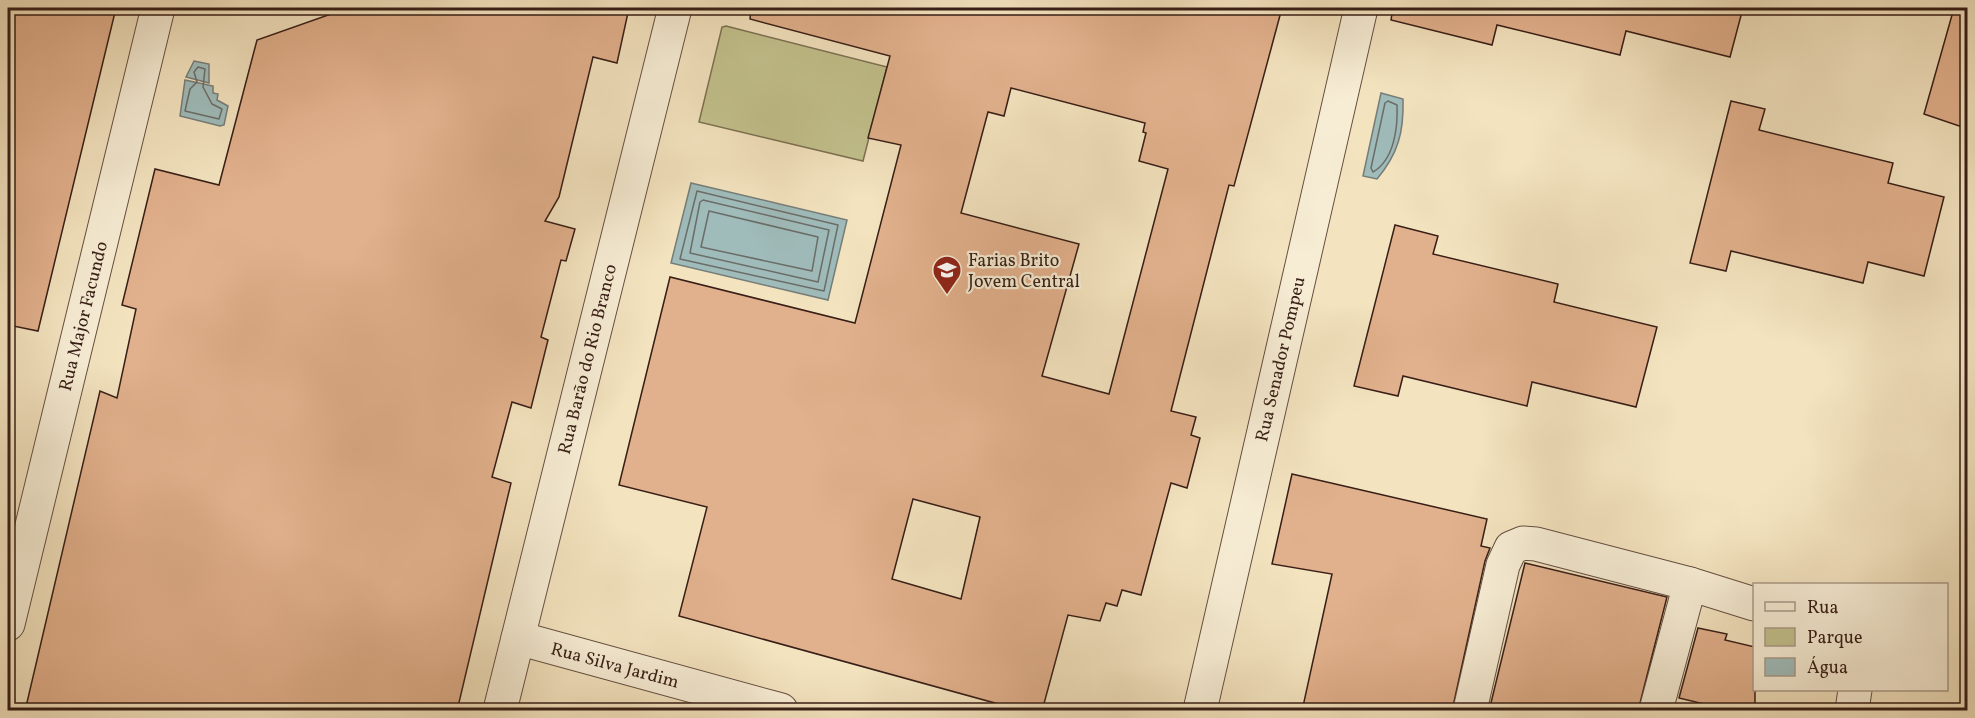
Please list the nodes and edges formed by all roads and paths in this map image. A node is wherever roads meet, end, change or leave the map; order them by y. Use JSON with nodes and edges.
{"nodes":[{"id":1,"x":158,"y":8,"type":"edge"},
{"id":2,"x":675,"y":8,"type":"edge"},
{"id":3,"x":1361,"y":8,"type":"edge"},
{"id":4,"x":18,"y":532,"type":"edge"},
{"id":5,"x":1690,"y":584,"type":"junction"},
{"id":6,"x":1753,"y":603,"type":"edge"},
{"id":7,"x":8,"y":624,"type":"edge"},
{"id":8,"x":518,"y":638,"type":"junction"},
{"id":9,"x":1855,"y":691,"type":"edge"},
{"id":10,"x":500,"y":711,"type":"edge"},
{"id":11,"x":781,"y":711,"type":"edge"},
{"id":12,"x":1200,"y":711,"type":"edge"},
{"id":13,"x":1470,"y":711,"type":"edge"},
{"id":14,"x":1656,"y":711,"type":"edge"},
{"id":15,"x":1852,"y":711,"type":"edge"}],
"edges":[{"from":1,"to":4,"type":"street","name":"Rua Major Facundo"},
{"from":2,"to":8,"type":"street","name":"Rua Barão do Rio Branco"},
{"from":3,"to":12,"type":"street","name":"Rua Senador Pompeu"},
{"from":4,"to":7,"type":"street","name":"Rua Major Facundo"},
{"from":5,"to":6,"type":"street"},
{"from":5,"to":13,"type":"street"},
{"from":5,"to":14,"type":"street"},
{"from":8,"to":10,"type":"street","name":"Rua Barão do Rio Branco"},
{"from":8,"to":11,"type":"street","name":"Rua Silva Jardim"},
{"from":9,"to":15,"type":"street"}]}
